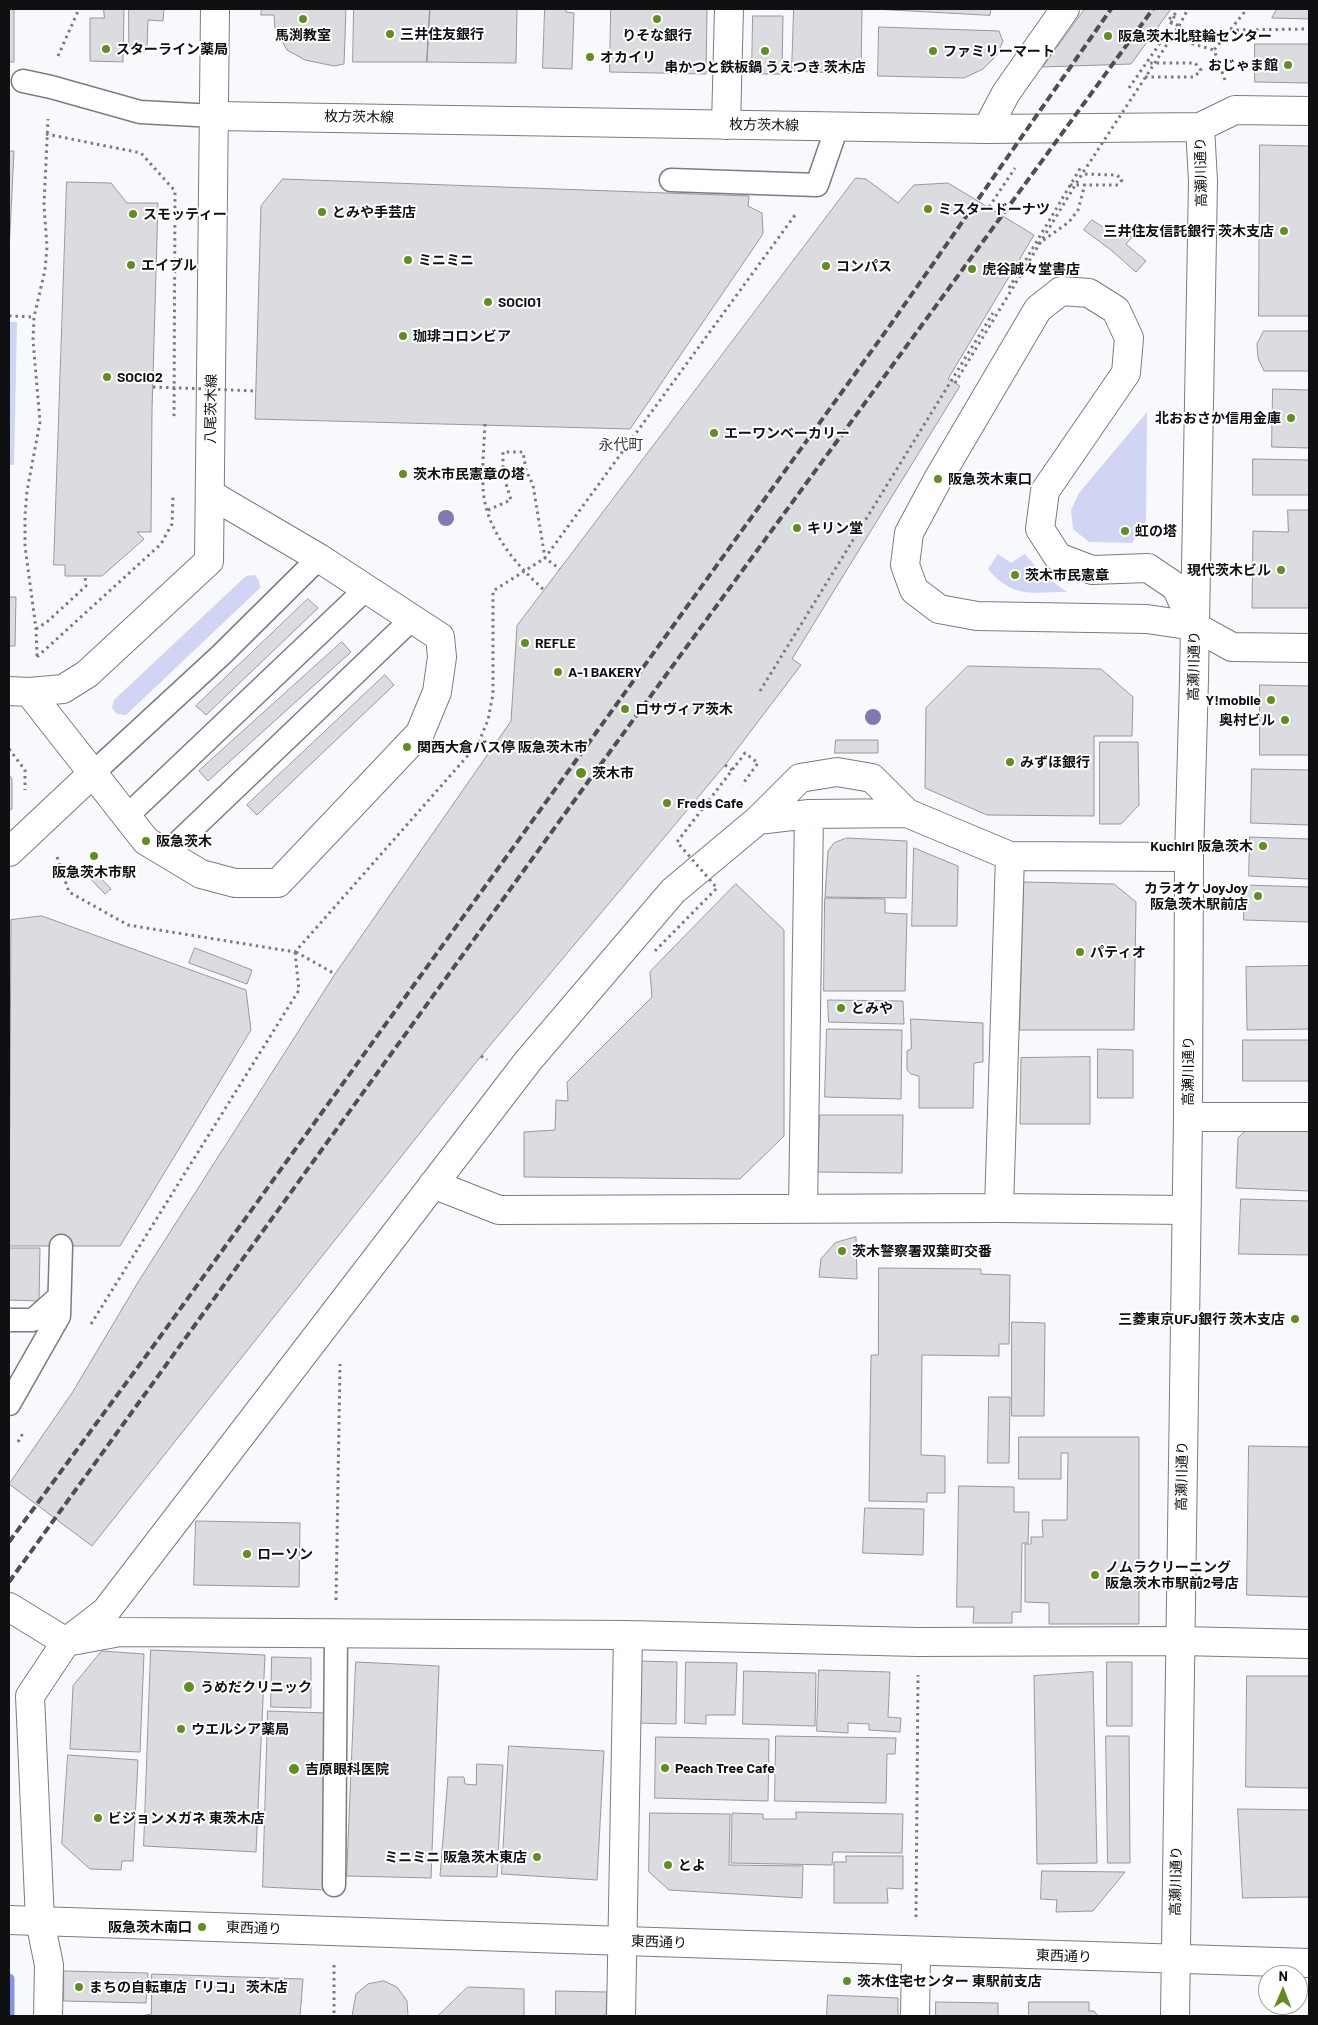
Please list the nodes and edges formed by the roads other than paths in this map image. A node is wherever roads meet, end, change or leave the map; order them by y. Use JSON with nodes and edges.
{"nodes":[{"id":1,"x":215,"y":9,"type":"edge"},
{"id":2,"x":729,"y":9,"type":"edge"},
{"id":3,"x":1065,"y":9,"type":"edge"},
{"id":4,"x":23,"y":81,"type":"dead end"},
{"id":5,"x":1309,"y":111,"type":"edge"},
{"id":6,"x":215,"y":116,"type":"junction"},
{"id":7,"x":726,"y":125,"type":"junction"},
{"id":8,"x":838,"y":127,"type":"junction"},
{"id":9,"x":1200,"y":127,"type":"junction"},
{"id":10,"x":987,"y":129,"type":"junction"},
{"id":11,"x":671,"y":180,"type":"dead end"},
{"id":12,"x":210,"y":494,"type":"junction"},
{"id":13,"x":319,"y":558,"type":"junction"},
{"id":14,"x":367,"y":588,"type":"junction"},
{"id":15,"x":413,"y":618,"type":"junction"},
{"id":16,"x":1194,"y":626,"type":"junction"},
{"id":17,"x":1309,"y":648,"type":"edge"},
{"id":18,"x":19,"y":692,"type":"edge"},
{"id":19,"x":92,"y":774,"type":"junction"},
{"id":20,"x":907,"y":813,"type":"junction"},
{"id":21,"x":809,"y":814,"type":"junction"},
{"id":22,"x":127,"y":816,"type":"junction"},
{"id":23,"x":758,"y":820,"type":"junction"},
{"id":24,"x":9,"y":852,"type":"edge"},
{"id":25,"x":167,"y":853,"type":"junction"},
{"id":26,"x":1010,"y":856,"type":"junction"},
{"id":27,"x":1189,"y":857,"type":"junction"},
{"id":28,"x":1188,"y":1116,"type":"junction"},
{"id":29,"x":1309,"y":1117,"type":"edge"},
{"id":30,"x":433,"y":1184,"type":"junction"},
{"id":31,"x":999,"y":1208,"type":"junction"},
{"id":32,"x":803,"y":1209,"type":"junction"},
{"id":33,"x":1186,"y":1210,"type":"junction"},
{"id":34,"x":61,"y":1246,"type":"dead end"},
{"id":35,"x":59,"y":1297,"type":"junction"},
{"id":36,"x":9,"y":1320,"type":"edge"},
{"id":37,"x":9,"y":1404,"type":"edge"},
{"id":38,"x":9,"y":1607,"type":"edge"},
{"id":39,"x":336,"y":1634,"type":"junction"},
{"id":40,"x":628,"y":1635,"type":"junction"},
{"id":41,"x":1180,"y":1641,"type":"junction"},
{"id":42,"x":66,"y":1642,"type":"junction"},
{"id":43,"x":1309,"y":1644,"type":"edge"},
{"id":44,"x":334,"y":1885,"type":"dead end"},
{"id":45,"x":9,"y":1920,"type":"edge"},
{"id":46,"x":40,"y":1921,"type":"junction"},
{"id":47,"x":621,"y":1940,"type":"junction"},
{"id":48,"x":916,"y":1952,"type":"junction"},
{"id":49,"x":1175,"y":1959,"type":"junction"},
{"id":50,"x":1309,"y":1963,"type":"edge"},
{"id":51,"x":48,"y":2016,"type":"edge"},
{"id":52,"x":620,"y":2016,"type":"edge"},
{"id":53,"x":915,"y":2016,"type":"edge"},
{"id":54,"x":1174,"y":2016,"type":"edge"}],
"edges":[{"from":1,"to":6,"type":"street","name":"八尾茨木線"},
{"from":2,"to":7,"type":"street"},
{"from":3,"to":10,"type":"street"},
{"from":4,"to":6,"type":"lane"},
{"from":5,"to":9,"type":"street","name":"枚方茨木線"},
{"from":6,"to":7,"type":"street","name":"枚方茨木線"},
{"from":6,"to":12,"type":"street","name":"八尾茨木線"},
{"from":7,"to":8,"type":"street","name":"枚方茨木線"},
{"from":8,"to":10,"type":"street","name":"枚方茨木線"},
{"from":8,"to":11,"type":"lane"},
{"from":9,"to":10,"type":"street","name":"枚方茨木線"},
{"from":9,"to":16,"type":"street","name":"高瀬川通り"},
{"from":12,"to":13,"type":"street"},
{"from":12,"to":18,"type":"street","name":"八尾茨木線"},
{"from":13,"to":14,"type":"street"},
{"from":13,"to":19,"type":"lane"},
{"from":14,"to":15,"type":"street"},
{"from":14,"to":22,"type":"lane"},
{"from":15,"to":25,"type":"lane"},
{"from":15,"to":25,"type":"street"},
{"from":16,"to":16,"type":"street"},
{"from":16,"to":17,"type":"street"},
{"from":16,"to":27,"type":"street","name":"高瀬川通り"},
{"from":18,"to":19,"type":"street"},
{"from":19,"to":22,"type":"street"},
{"from":19,"to":24,"type":"street"},
{"from":20,"to":21,"type":"street"},
{"from":20,"to":23,"type":"street"},
{"from":20,"to":26,"type":"street"},
{"from":21,"to":23,"type":"street"},
{"from":21,"to":32,"type":"street"},
{"from":22,"to":25,"type":"street"},
{"from":23,"to":30,"type":"street"},
{"from":26,"to":27,"type":"street"},
{"from":26,"to":31,"type":"street"},
{"from":27,"to":28,"type":"street","name":"高瀬川通り"},
{"from":28,"to":29,"type":"street"},
{"from":28,"to":33,"type":"street","name":"高瀬川通り"},
{"from":30,"to":32,"type":"street"},
{"from":30,"to":42,"type":"street"},
{"from":31,"to":32,"type":"street"},
{"from":31,"to":33,"type":"street"},
{"from":33,"to":41,"type":"street","name":"高瀬川通り"},
{"from":34,"to":35,"type":"lane"},
{"from":35,"to":36,"type":"lane"},
{"from":35,"to":37,"type":"lane"},
{"from":38,"to":42,"type":"street"},
{"from":39,"to":40,"type":"street"},
{"from":39,"to":42,"type":"street"},
{"from":39,"to":44,"type":"lane"},
{"from":40,"to":41,"type":"street"},
{"from":40,"to":47,"type":"street"},
{"from":41,"to":43,"type":"street"},
{"from":41,"to":49,"type":"street","name":"高瀬川通り"},
{"from":42,"to":46,"type":"street"},
{"from":45,"to":46,"type":"street","name":"東西通り"},
{"from":46,"to":47,"type":"street","name":"東西通り"},
{"from":46,"to":51,"type":"street"},
{"from":47,"to":48,"type":"street","name":"東西通り"},
{"from":47,"to":52,"type":"street"},
{"from":48,"to":49,"type":"street","name":"東西通り"},
{"from":48,"to":53,"type":"street"},
{"from":49,"to":50,"type":"street","name":"東西通り"},
{"from":49,"to":54,"type":"street","name":"高瀬川通り"}]}
